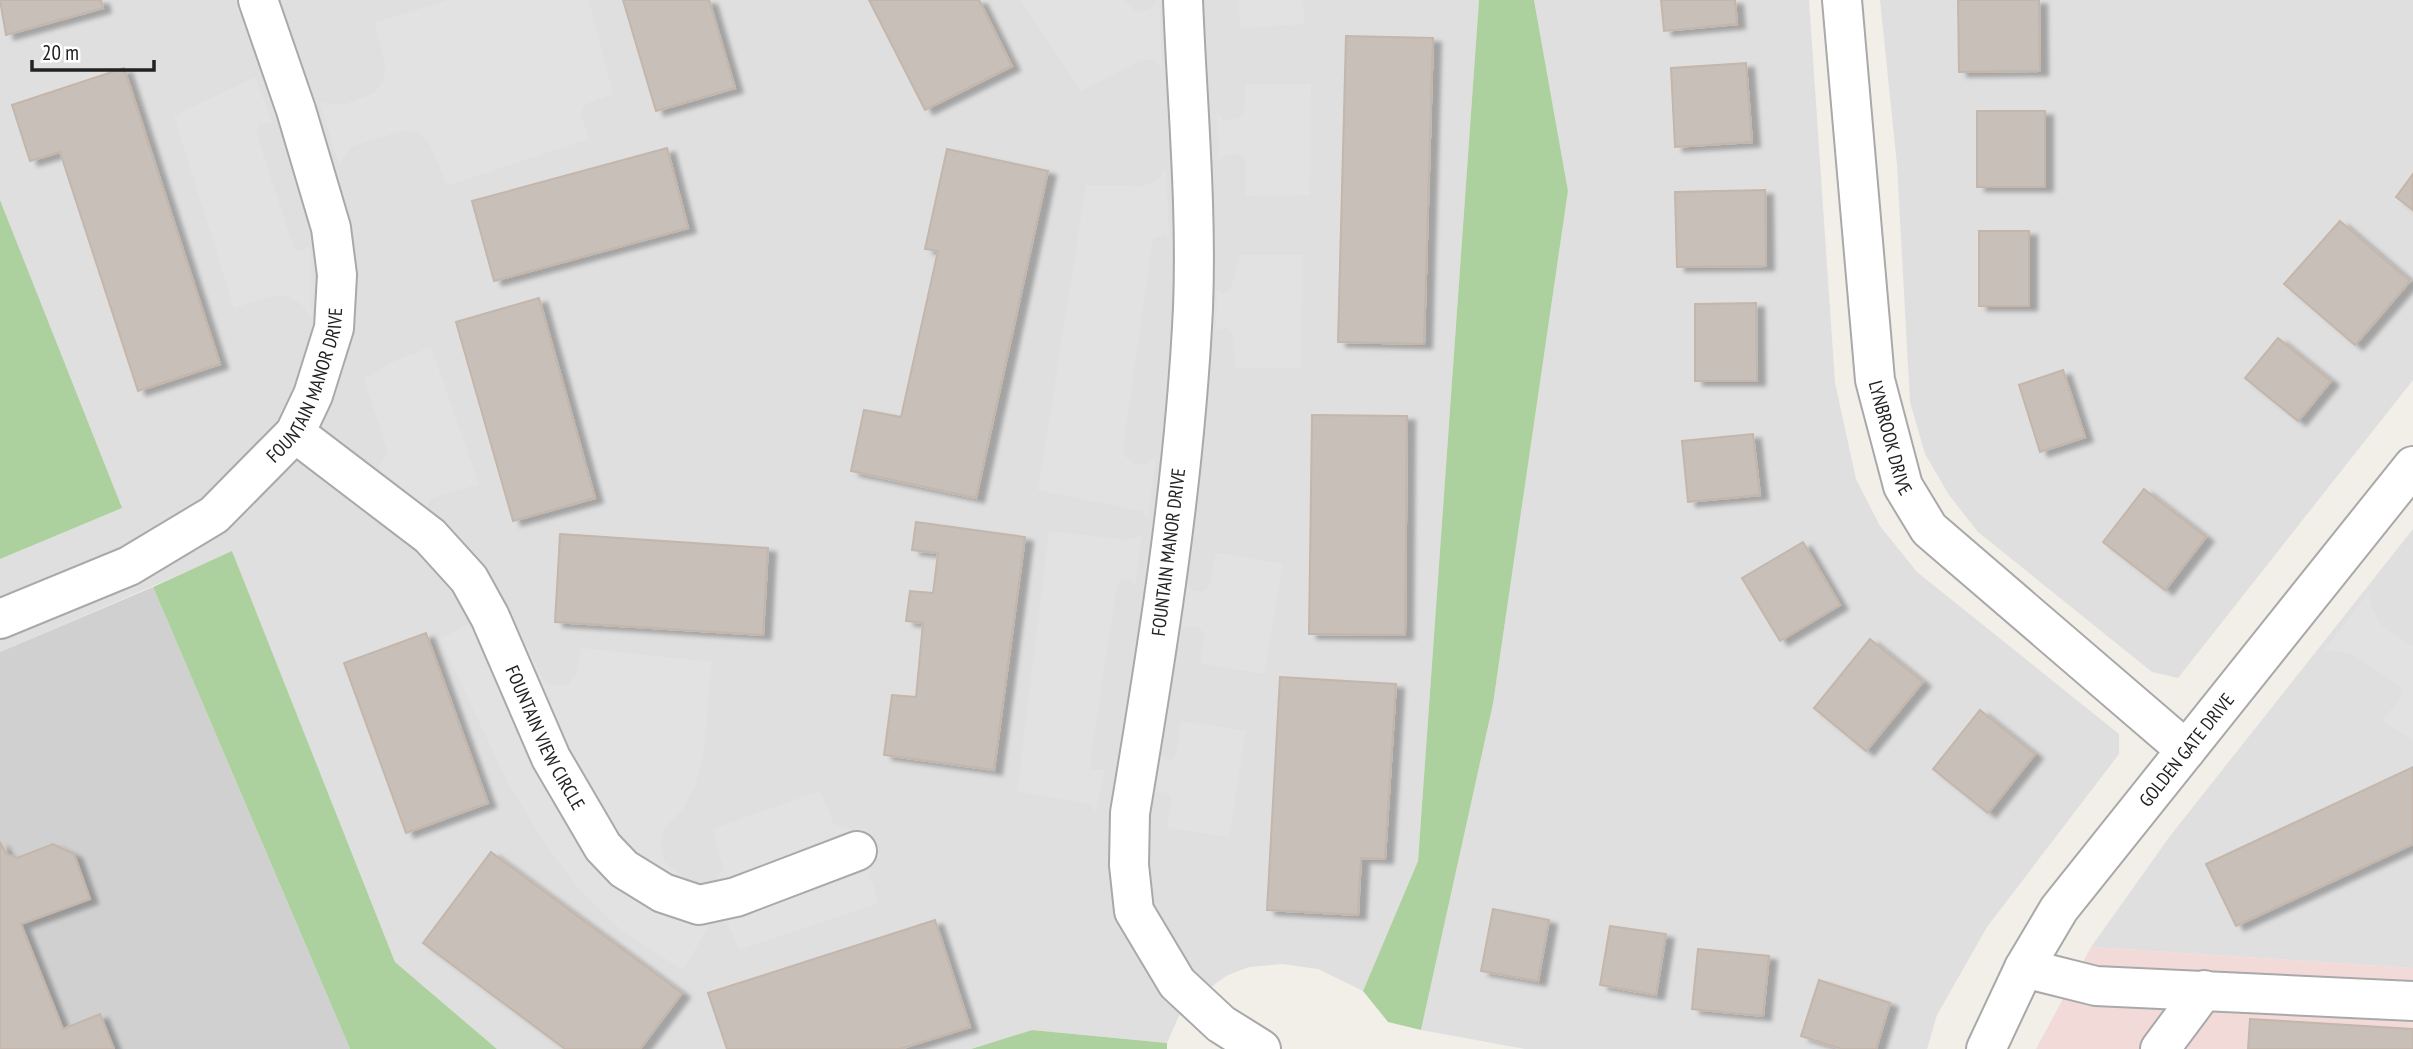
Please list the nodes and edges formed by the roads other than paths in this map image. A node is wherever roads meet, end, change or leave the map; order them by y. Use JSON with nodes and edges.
{"nodes":[{"id":1,"x":258,"y":0,"type":"edge"},
{"id":2,"x":1183,"y":0,"type":"edge"},
{"id":3,"x":1842,"y":0,"type":"edge"},
{"id":4,"x":295,"y":433,"type":"junction"},
{"id":5,"x":2413,"y":466,"type":"edge"},
{"id":6,"x":0,"y":619,"type":"edge"},
{"id":7,"x":2186,"y":750,"type":"junction"},
{"id":8,"x":857,"y":850,"type":"dead end"},
{"id":9,"x":2024,"y":968,"type":"junction"},
{"id":10,"x":2204,"y":990,"type":"junction"},
{"id":11,"x":2413,"y":1001,"type":"edge"},
{"id":12,"x":1261,"y":1049,"type":"edge"},
{"id":13,"x":1986,"y":1049,"type":"edge"},
{"id":14,"x":2160,"y":1049,"type":"edge"}],
"edges":[{"from":1,"to":4,"type":"street","name":"FOUNTAIN MANOR DRIVE"},
{"from":2,"to":12,"type":"street","name":"FOUNTAIN MANOR DRIVE"},
{"from":3,"to":7,"type":"street","name":"LYNBROOK DRIVE"},
{"from":4,"to":6,"type":"street","name":"FOUNTAIN MANOR DRIVE"},
{"from":4,"to":8,"type":"street","name":"FOUNTAIN VIEW CIRCLE"},
{"from":5,"to":7,"type":"street","name":"GOLDEN GATE DRIVE"},
{"from":7,"to":9,"type":"street","name":"GOLDEN GATE DRIVE"},
{"from":9,"to":10,"type":"street"},
{"from":9,"to":13,"type":"street","name":"GOLDEN GATE DRIVE"},
{"from":10,"to":11,"type":"street"},
{"from":10,"to":14,"type":"street"}]}
